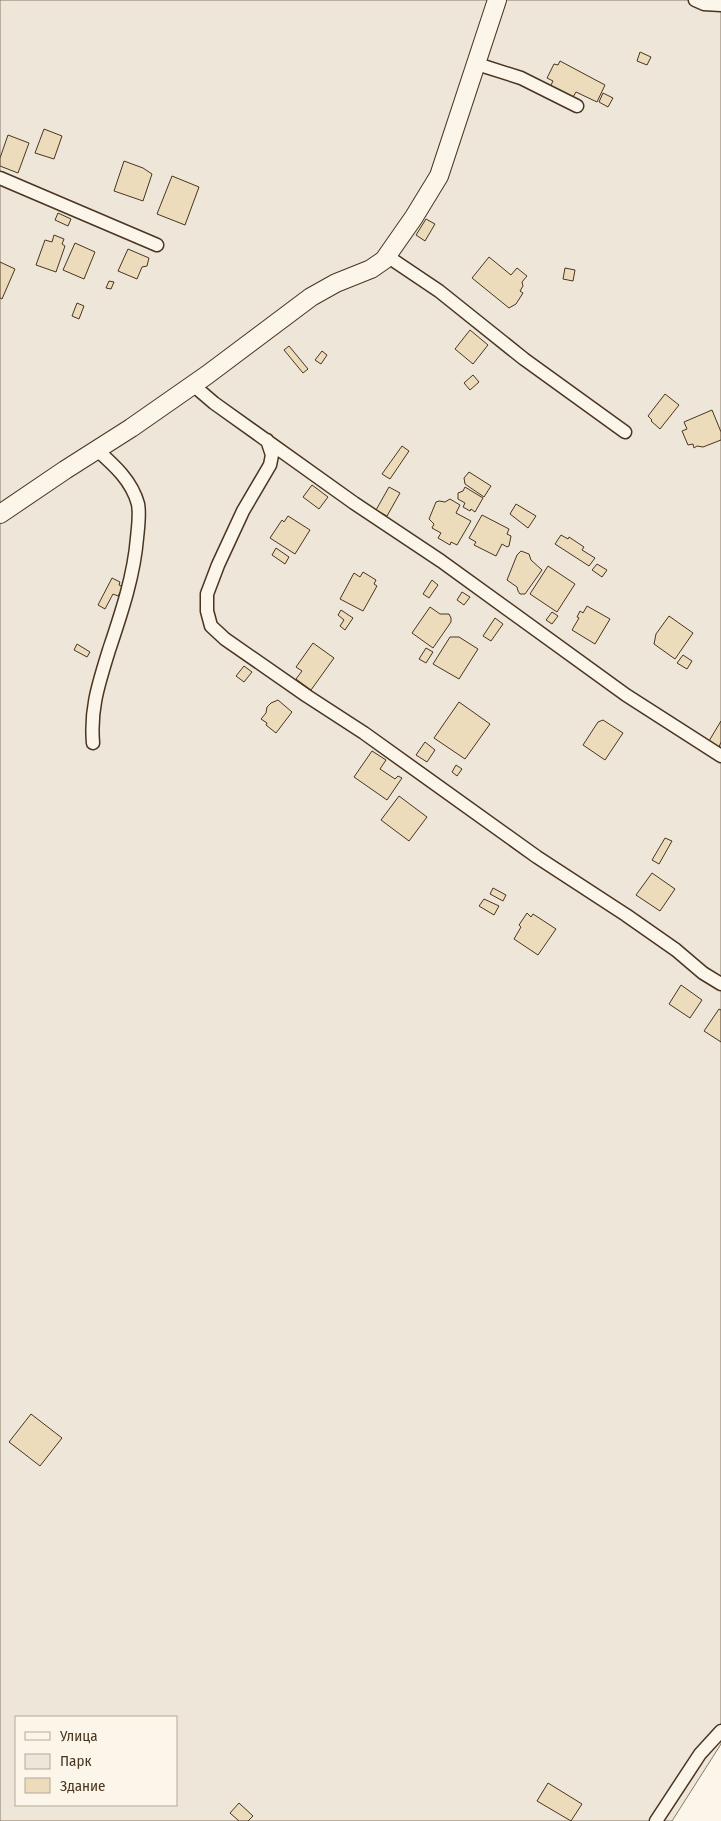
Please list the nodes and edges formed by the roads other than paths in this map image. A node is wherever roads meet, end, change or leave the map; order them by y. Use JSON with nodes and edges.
{"nodes":[{"id":1,"x":497,"y":0,"type":"edge"},
{"id":2,"x":695,"y":0,"type":"edge"},
{"id":3,"x":721,"y":5,"type":"edge"},
{"id":4,"x":477,"y":64,"type":"junction"},
{"id":5,"x":577,"y":106,"type":"dead end"},
{"id":6,"x":0,"y":178,"type":"edge"},
{"id":7,"x":157,"y":245,"type":"dead end"},
{"id":8,"x":387,"y":256,"type":"junction"},
{"id":9,"x":193,"y":385,"type":"junction"},
{"id":10,"x":624,"y":432,"type":"dead end"},
{"id":11,"x":267,"y":440,"type":"junction"},
{"id":12,"x":97,"y":450,"type":"junction"},
{"id":13,"x":0,"y":514,"type":"edge"},
{"id":14,"x":93,"y":743,"type":"dead end"},
{"id":15,"x":721,"y":756,"type":"edge"},
{"id":16,"x":721,"y":984,"type":"edge"},
{"id":17,"x":721,"y":1731,"type":"edge"},
{"id":18,"x":656,"y":1821,"type":"edge"}],
"edges":[{"from":1,"to":4,"type":"street"},
{"from":2,"to":3,"type":"street"},
{"from":4,"to":5,"type":"street"},
{"from":4,"to":8,"type":"street"},
{"from":6,"to":7,"type":"street"},
{"from":8,"to":9,"type":"street"},
{"from":8,"to":10,"type":"street"},
{"from":9,"to":11,"type":"street"},
{"from":9,"to":12,"type":"street"},
{"from":11,"to":15,"type":"street"},
{"from":11,"to":16,"type":"street"},
{"from":12,"to":13,"type":"street"},
{"from":12,"to":14,"type":"street"},
{"from":17,"to":18,"type":"street"}]}
